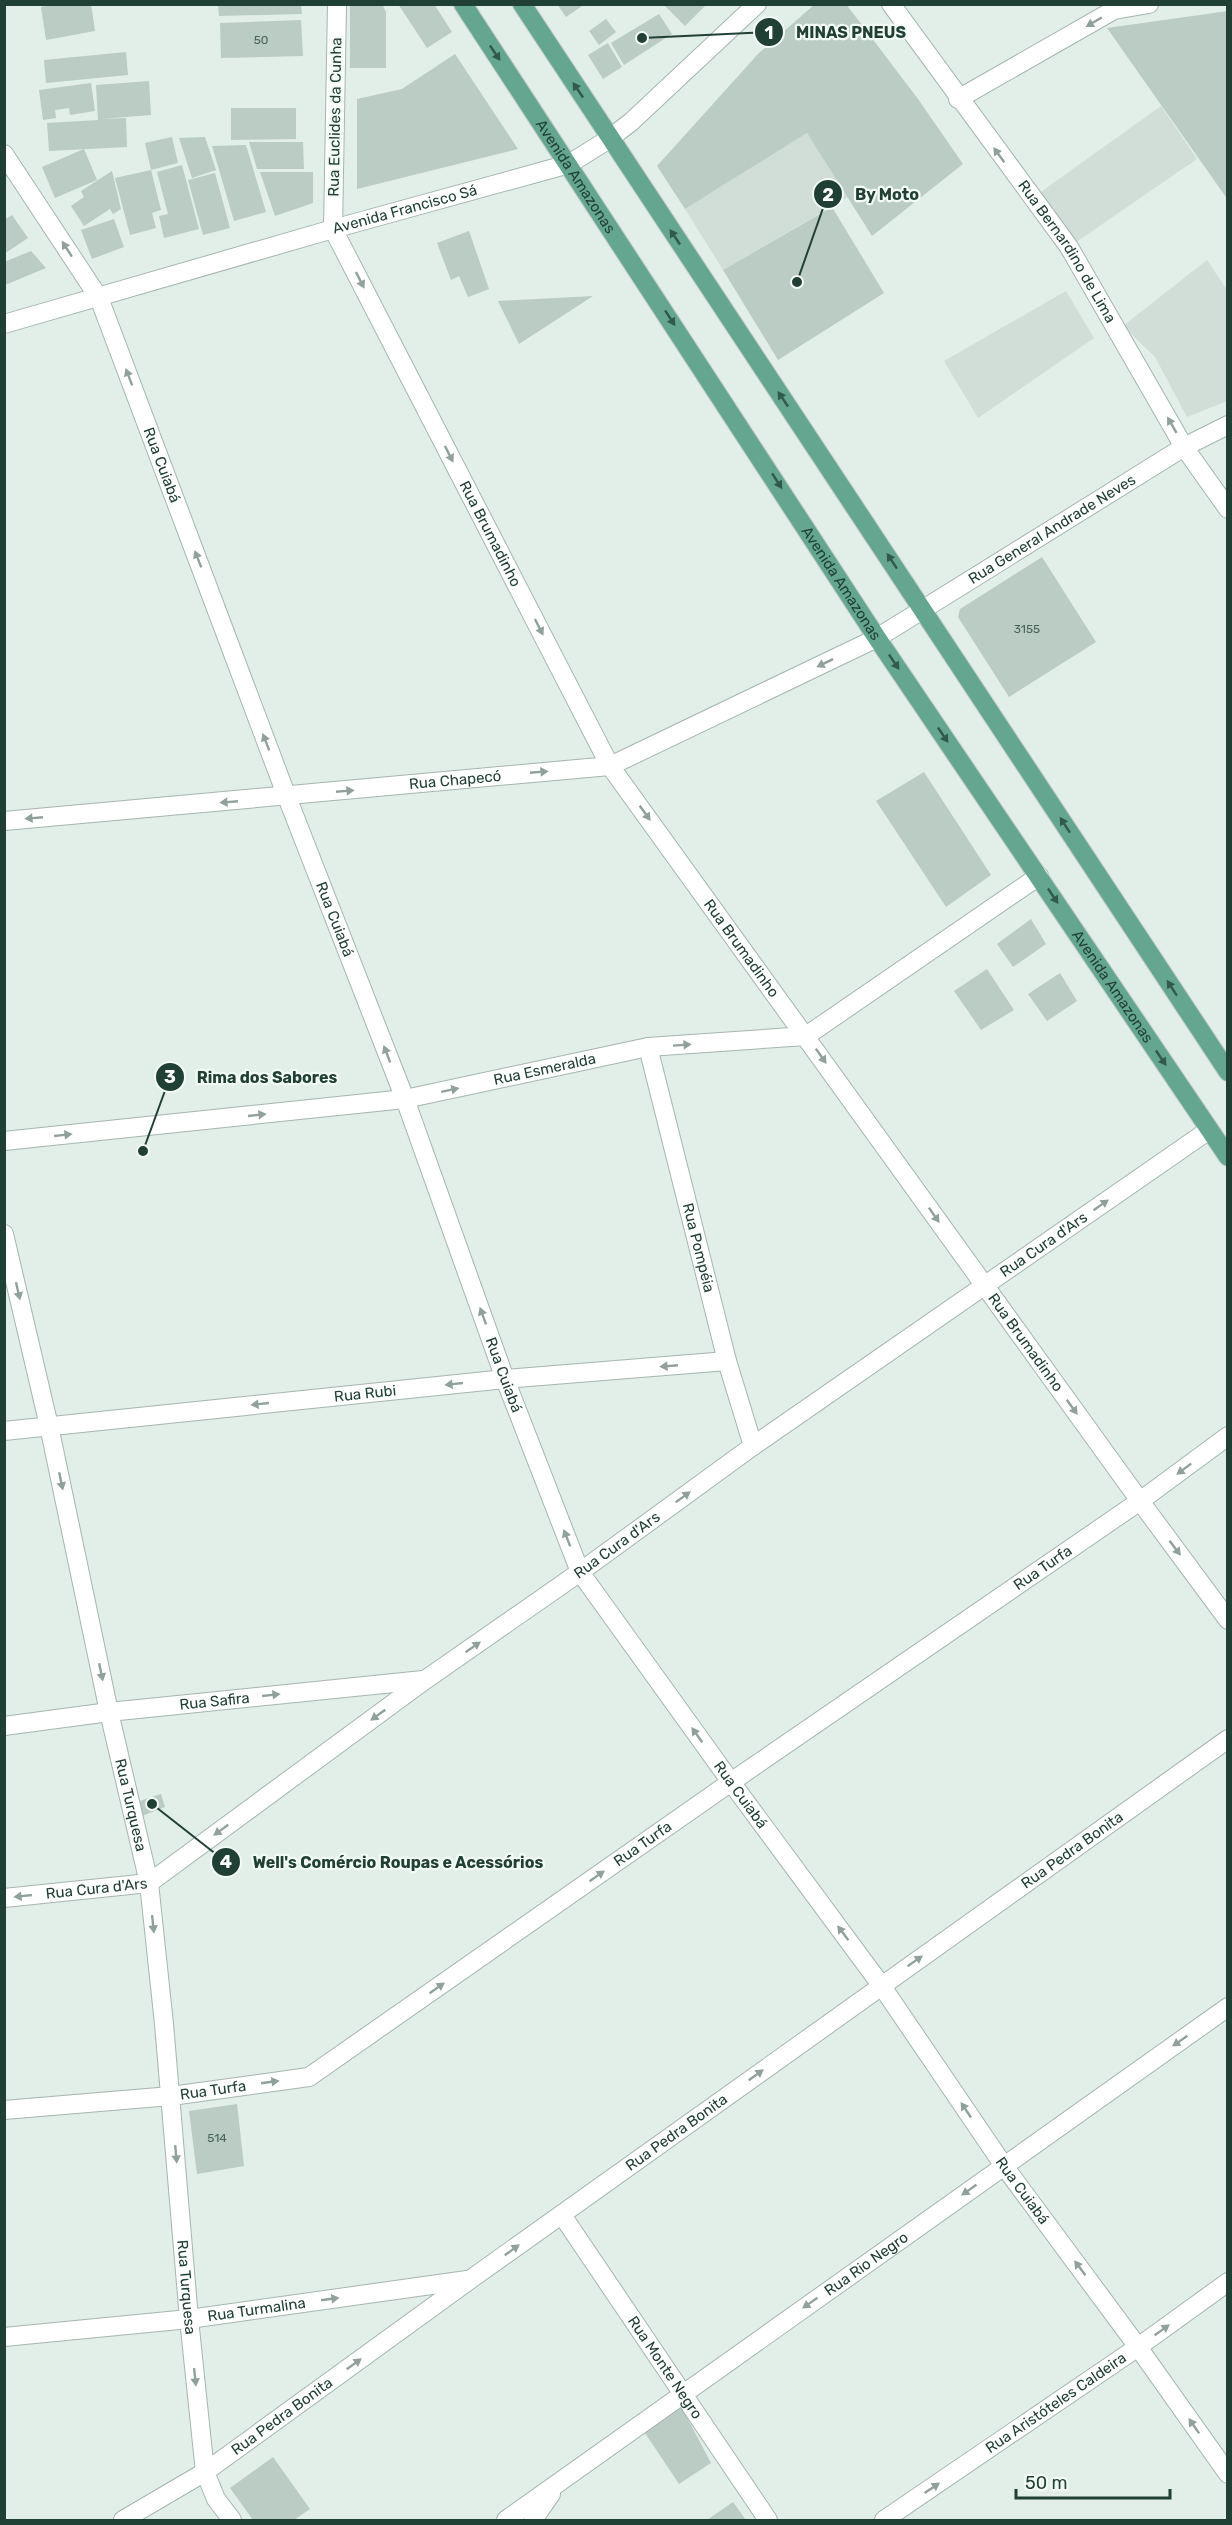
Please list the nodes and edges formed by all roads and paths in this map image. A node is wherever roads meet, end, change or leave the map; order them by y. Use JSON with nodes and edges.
{"nodes":[{"id":1,"x":337,"y":4,"type":"edge"},
{"id":2,"x":462,"y":4,"type":"edge"},
{"id":3,"x":522,"y":4,"type":"edge"},
{"id":4,"x":757,"y":4,"type":"edge"},
{"id":5,"x":891,"y":4,"type":"edge"},
{"id":6,"x":1149,"y":4,"type":"edge"},
{"id":7,"x":958,"y":99,"type":"junction"},
{"id":8,"x":609,"y":139,"type":"junction"},
{"id":9,"x":4,"y":154,"type":"edge"},
{"id":10,"x":568,"y":164,"type":"junction"},
{"id":11,"x":333,"y":229,"type":"junction"},
{"id":12,"x":99,"y":298,"type":"junction"},
{"id":13,"x":4,"y":324,"type":"edge"},
{"id":14,"x":1227,"y":425,"type":"edge"},
{"id":15,"x":1184,"y":447,"type":"junction"},
{"id":16,"x":1227,"y":509,"type":"edge"},
{"id":17,"x":924,"y":610,"type":"junction"},
{"id":18,"x":877,"y":638,"type":"junction"},
{"id":19,"x":610,"y":766,"type":"junction"},
{"id":20,"x":287,"y":797,"type":"junction"},
{"id":21,"x":4,"y":821,"type":"edge"},
{"id":22,"x":1039,"y":876,"type":"junction"},
{"id":23,"x":806,"y":1036,"type":"junction"},
{"id":24,"x":648,"y":1047,"type":"junction"},
{"id":25,"x":1227,"y":1072,"type":"edge"},
{"id":26,"x":405,"y":1099,"type":"junction"},
{"id":27,"x":1209,"y":1130,"type":"junction"},
{"id":28,"x":4,"y":1141,"type":"edge"},
{"id":29,"x":1227,"y":1157,"type":"edge"},
{"id":30,"x":4,"y":1234,"type":"edge"},
{"id":31,"x":984,"y":1286,"type":"junction"},
{"id":32,"x":727,"y":1361,"type":"junction"},
{"id":33,"x":505,"y":1379,"type":"junction"},
{"id":34,"x":49,"y":1426,"type":"junction"},
{"id":35,"x":4,"y":1431,"type":"edge"},
{"id":36,"x":1227,"y":1436,"type":"edge"},
{"id":37,"x":753,"y":1446,"type":"junction"},
{"id":38,"x":1140,"y":1502,"type":"junction"},
{"id":39,"x":580,"y":1572,"type":"junction"},
{"id":40,"x":1227,"y":1620,"type":"edge"},
{"id":41,"x":425,"y":1680,"type":"junction"},
{"id":42,"x":109,"y":1712,"type":"junction"},
{"id":43,"x":4,"y":1726,"type":"edge"},
{"id":44,"x":1227,"y":1739,"type":"edge"},
{"id":45,"x":731,"y":1782,"type":"junction"},
{"id":46,"x":149,"y":1883,"type":"junction"},
{"id":47,"x":4,"y":1898,"type":"edge"},
{"id":48,"x":881,"y":1985,"type":"junction"},
{"id":49,"x":1227,"y":2007,"type":"edge"},
{"id":50,"x":171,"y":2096,"type":"junction"},
{"id":51,"x":4,"y":2110,"type":"edge"},
{"id":52,"x":1004,"y":2166,"type":"junction"},
{"id":53,"x":562,"y":2215,"type":"junction"},
{"id":54,"x":471,"y":2279,"type":"junction"},
{"id":55,"x":1227,"y":2282,"type":"edge"},
{"id":56,"x":189,"y":2319,"type":"junction"},
{"id":57,"x":4,"y":2337,"type":"edge"},
{"id":58,"x":1138,"y":2347,"type":"junction"},
{"id":59,"x":681,"y":2394,"type":"junction"},
{"id":60,"x":205,"y":2472,"type":"junction"},
{"id":61,"x":1227,"y":2474,"type":"edge"},
{"id":62,"x":557,"y":2485,"type":"junction"},
{"id":63,"x":123,"y":2520,"type":"edge"},
{"id":64,"x":232,"y":2520,"type":"edge"},
{"id":65,"x":506,"y":2520,"type":"edge"},
{"id":66,"x":533,"y":2520,"type":"edge"},
{"id":67,"x":768,"y":2520,"type":"edge"},
{"id":68,"x":884,"y":2520,"type":"edge"}],
"edges":[{"from":1,"to":11,"type":"street","name":"Rua Euclides da Cunha"},
{"from":2,"to":10,"type":"main road","name":"Avenida Amazonas","one_way":true},
{"from":8,"to":3,"type":"main road","one_way":true},
{"from":4,"to":8,"type":"street","name":"Avenida Francisco Sá"},
{"from":5,"to":7,"type":"street","name":"Rua Bernardino de Lima"},
{"from":6,"to":7,"type":"street","one_way":true},
{"from":15,"to":7,"type":"street","name":"Rua Bernardino de Lima","one_way":true},
{"from":8,"to":10,"type":"street","name":"Avenida Francisco Sá"},
{"from":17,"to":8,"type":"main road","one_way":true},
{"from":12,"to":9,"type":"street","name":"Rua Cuiabá","one_way":true},
{"from":10,"to":11,"type":"street","name":"Avenida Francisco Sá"},
{"from":10,"to":18,"type":"main road","name":"Avenida Amazonas","one_way":true},
{"from":11,"to":12,"type":"street","name":"Avenida Francisco Sá"},
{"from":11,"to":19,"type":"street","name":"Rua Brumadinho","one_way":true},
{"from":12,"to":13,"type":"street","name":"Avenida Francisco Sá"},
{"from":20,"to":12,"type":"street","name":"Rua Cuiabá","one_way":true},
{"from":14,"to":15,"type":"street","name":"Rua General Andrade Neves"},
{"from":15,"to":16,"type":"street","name":"Rua Bernardino de Lima"},
{"from":15,"to":17,"type":"street","name":"Rua General Andrade Neves"},
{"from":17,"to":18,"type":"street","name":"Rua General Andrade Neves"},
{"from":25,"to":17,"type":"main road","one_way":true},
{"from":18,"to":19,"type":"street","name":"Rua Chapecó","one_way":true},
{"from":18,"to":22,"type":"main road","name":"Avenida Amazonas","one_way":true},
{"from":20,"to":19,"type":"street","name":"Rua Chapecó","one_way":true},
{"from":19,"to":23,"type":"street","name":"Rua Brumadinho","one_way":true},
{"from":20,"to":21,"type":"street","name":"Rua Chapecó","one_way":true},
{"from":26,"to":20,"type":"street","name":"Rua Cuiabá","one_way":true},
{"from":22,"to":23,"type":"street"},
{"from":22,"to":27,"type":"main road","name":"Avenida Amazonas","one_way":true},
{"from":24,"to":23,"type":"street","name":"Rua Esmeralda","one_way":true},
{"from":23,"to":31,"type":"street","name":"Rua Brumadinho","one_way":true},
{"from":26,"to":24,"type":"street","name":"Rua Esmeralda","one_way":true},
{"from":24,"to":32,"type":"street","name":"Rua Pompéia"},
{"from":28,"to":26,"type":"street","name":"Rua Esmeralda","one_way":true},
{"from":33,"to":26,"type":"street","name":"Rua Cuiabá","one_way":true},
{"from":27,"to":29,"type":"main road","name":"Avenida Amazonas"},
{"from":31,"to":27,"type":"street","name":"Rua Cura d'Ars","one_way":true},
{"from":30,"to":34,"type":"street","name":"Rua Turquesa","one_way":true},
{"from":31,"to":37,"type":"street","name":"Rua Cura d'Ars"},
{"from":31,"to":38,"type":"street","name":"Rua Brumadinho","one_way":true},
{"from":32,"to":33,"type":"street","name":"Rua Rubi","one_way":true},
{"from":32,"to":37,"type":"street","name":"Rua Pompéia"},
{"from":33,"to":34,"type":"street","name":"Rua Rubi","one_way":true},
{"from":39,"to":33,"type":"street","name":"Rua Cuiabá","one_way":true},
{"from":34,"to":35,"type":"street","name":"Rua Rubi"},
{"from":34,"to":42,"type":"street","name":"Rua Turquesa","one_way":true},
{"from":36,"to":38,"type":"street","name":"Rua Turfa","one_way":true},
{"from":39,"to":37,"type":"street","name":"Rua Cura d'Ars","one_way":true},
{"from":38,"to":40,"type":"street","name":"Rua Brumadinho","one_way":true},
{"from":38,"to":45,"type":"street","name":"Rua Turfa"},
{"from":41,"to":39,"type":"street","name":"Rua Cura d'Ars","one_way":true},
{"from":45,"to":39,"type":"street","name":"Rua Cuiabá","one_way":true},
{"from":42,"to":41,"type":"street","name":"Rua Safira","one_way":true},
{"from":41,"to":46,"type":"street","name":"Rua Cura d'Ars","one_way":true},
{"from":42,"to":43,"type":"street","name":"Rua Safira"},
{"from":42,"to":46,"type":"street","name":"Rua Turquesa"},
{"from":48,"to":44,"type":"street","name":"Rua Pedra Bonita","one_way":true},
{"from":48,"to":45,"type":"street","name":"Rua Cuiabá","one_way":true},
{"from":50,"to":45,"type":"street","name":"Rua Turfa","one_way":true},
{"from":46,"to":47,"type":"street","name":"Rua Cura d'Ars","one_way":true},
{"from":46,"to":50,"type":"street","name":"Rua Turquesa","one_way":true},
{"from":52,"to":48,"type":"street","name":"Rua Cuiabá","one_way":true},
{"from":53,"to":48,"type":"street","name":"Rua Pedra Bonita","one_way":true},
{"from":49,"to":52,"type":"street","name":"Rua Rio Negro","one_way":true},
{"from":50,"to":51,"type":"street","name":"Rua Turfa"},
{"from":50,"to":56,"type":"street","name":"Rua Turquesa","one_way":true},
{"from":58,"to":52,"type":"street","name":"Rua Cuiabá","one_way":true},
{"from":52,"to":59,"type":"street","name":"Rua Rio Negro","one_way":true},
{"from":54,"to":53,"type":"street","name":"Rua Pedra Bonita","one_way":true},
{"from":53,"to":59,"type":"street","name":"Rua Monte Negro"},
{"from":56,"to":54,"type":"street","name":"Rua Turmalina","one_way":true},
{"from":60,"to":54,"type":"street","name":"Rua Pedra Bonita","one_way":true},
{"from":58,"to":55,"type":"street","name":"Rua Aristóteles Caldeira","one_way":true},
{"from":56,"to":57,"type":"street","name":"Rua Turmalina"},
{"from":56,"to":60,"type":"street","name":"Rua Turquesa","one_way":true},
{"from":61,"to":58,"type":"street","name":"Rua Cuiabá","one_way":true},
{"from":68,"to":58,"type":"street","name":"Rua Aristóteles Caldeira","one_way":true},
{"from":59,"to":62,"type":"street","name":"Rua Rio Negro"},
{"from":59,"to":67,"type":"street","name":"Rua Monte Negro"},
{"from":60,"to":63,"type":"street","name":"Rua Pedra Bonita"},
{"from":60,"to":64,"type":"street","name":"Rua Turquesa"},
{"from":62,"to":65,"type":"street","name":"Rua Rio Negro"},
{"from":62,"to":66,"type":"street"}]}
